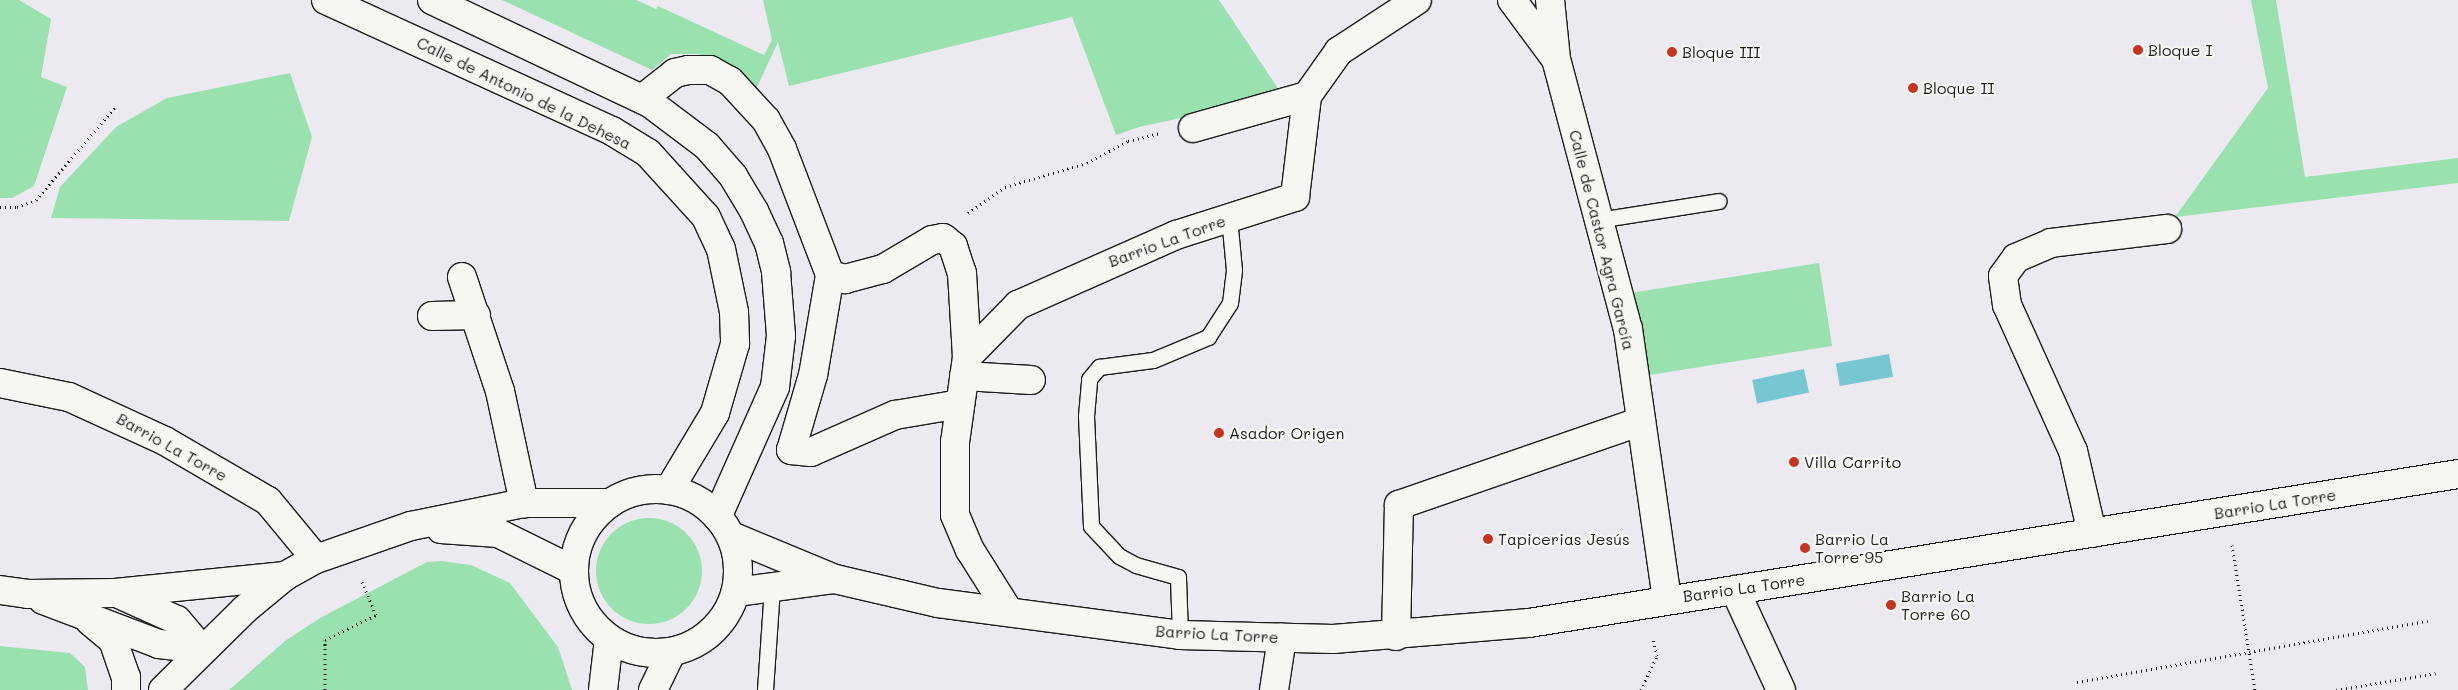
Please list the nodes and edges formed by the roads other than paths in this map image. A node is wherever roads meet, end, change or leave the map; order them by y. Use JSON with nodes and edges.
{"nodes":[{"id":1,"x":326,"y":0,"type":"edge"},
{"id":2,"x":432,"y":0,"type":"edge"},
{"id":3,"x":1418,"y":0,"type":"edge"},
{"id":4,"x":1512,"y":0,"type":"edge"},
{"id":5,"x":1550,"y":0,"type":"edge"},
{"id":6,"x":1556,"y":59,"type":"junction"},
{"id":7,"x":1307,"y":96,"type":"junction"},
{"id":8,"x":642,"y":99,"type":"junction"},
{"id":9,"x":1193,"y":128,"type":"road end"},
{"id":10,"x":1719,"y":201,"type":"dead end"},
{"id":11,"x":1230,"y":217,"type":"junction"},
{"id":12,"x":1598,"y":220,"type":"junction"},
{"id":13,"x":2167,"y":229,"type":"dead end"},
{"id":14,"x":830,"y":275,"type":"junction"},
{"id":15,"x":462,"y":277,"type":"dead end"},
{"id":16,"x":476,"y":315,"type":"junction"},
{"id":17,"x":432,"y":316,"type":"dead end"},
{"id":18,"x":966,"y":367,"type":"junction"},
{"id":19,"x":1031,"y":380,"type":"dead end"},
{"id":20,"x":0,"y":383,"type":"edge"},
{"id":21,"x":960,"y":404,"type":"junction"},
{"id":22,"x":1641,"y":421,"type":"junction"},
{"id":23,"x":2458,"y":474,"type":"edge"},
{"id":24,"x":669,"y":490,"type":"junction"},
{"id":25,"x":524,"y":503,"type":"junction"},
{"id":26,"x":610,"y":503,"type":"junction"},
{"id":27,"x":410,"y":526,"type":"junction"},
{"id":28,"x":724,"y":526,"type":"junction"},
{"id":29,"x":2092,"y":533,"type":"junction"},
{"id":30,"x":316,"y":559,"type":"junction"},
{"id":31,"x":573,"y":570,"type":"junction"},
{"id":32,"x":285,"y":576,"type":"junction"},
{"id":33,"x":835,"y":579,"type":"junction"},
{"id":34,"x":772,"y":587,"type":"junction"},
{"id":35,"x":0,"y":590,"type":"edge"},
{"id":36,"x":1735,"y":590,"type":"junction"},
{"id":37,"x":736,"y":592,"type":"junction"},
{"id":38,"x":115,"y":593,"type":"junction"},
{"id":39,"x":28,"y":594,"type":"junction"},
{"id":40,"x":1667,"y":599,"type":"junction"},
{"id":41,"x":1009,"y":612,"type":"junction"},
{"id":42,"x":82,"y":613,"type":"junction"},
{"id":43,"x":1180,"y":635,"type":"junction"},
{"id":44,"x":1396,"y":636,"type":"junction"},
{"id":45,"x":1282,"y":638,"type":"junction"},
{"id":46,"x":609,"y":639,"type":"junction"},
{"id":47,"x":201,"y":649,"type":"junction"},
{"id":48,"x":670,"y":653,"type":"junction"},
{"id":49,"x":126,"y":690,"type":"edge"},
{"id":50,"x":163,"y":690,"type":"edge"},
{"id":51,"x":603,"y":690,"type":"edge"},
{"id":52,"x":653,"y":690,"type":"edge"},
{"id":53,"x":765,"y":690,"type":"edge"},
{"id":54,"x":1274,"y":690,"type":"edge"},
{"id":55,"x":1781,"y":690,"type":"edge"}],
"edges":[{"from":1,"to":24,"type":"street","name":"Calle de Antonio de la Dehesa"},
{"from":2,"to":8,"type":"street"},
{"from":3,"to":7,"type":"street","name":"Barrio La Torre"},
{"from":4,"to":6,"type":"street"},
{"from":5,"to":6,"type":"street","name":"Calle de Castor Agra García"},
{"from":6,"to":12,"type":"street","name":"Calle de Castor Agra García"},
{"from":7,"to":9,"type":"street"},
{"from":7,"to":11,"type":"street","name":"Barrio La Torre"},
{"from":8,"to":14,"type":"street"},
{"from":8,"to":28,"type":"street"},
{"from":10,"to":12,"type":"lane"},
{"from":11,"to":18,"type":"street","name":"Barrio La Torre"},
{"from":11,"to":43,"type":"lane"},
{"from":12,"to":22,"type":"street","name":"Calle de Castor Agra García"},
{"from":13,"to":29,"type":"street"},
{"from":14,"to":18,"type":"street"},
{"from":14,"to":21,"type":"street"},
{"from":15,"to":16,"type":"street"},
{"from":16,"to":17,"type":"street"},
{"from":16,"to":25,"type":"street"},
{"from":18,"to":19,"type":"street"},
{"from":18,"to":21,"type":"street"},
{"from":20,"to":30,"type":"street","name":"Barrio La Torre"},
{"from":21,"to":41,"type":"street"},
{"from":22,"to":40,"type":"street","name":"Calle de Castor Agra García"},
{"from":22,"to":44,"type":"street"},
{"from":23,"to":29,"type":"street","name":"Barrio La Torre"},
{"from":24,"to":26,"type":"street","name":"Barrio La Torre"},
{"from":24,"to":28,"type":"street","name":"Barrio La Torre"},
{"from":25,"to":26,"type":"street","name":"Barrio La Torre"},
{"from":25,"to":27,"type":"street","name":"Barrio La Torre"},
{"from":26,"to":31,"type":"street","name":"Barrio La Torre"},
{"from":27,"to":30,"type":"street","name":"Barrio La Torre"},
{"from":27,"to":31,"type":"street","name":"Barrio La Torre"},
{"from":28,"to":33,"type":"street","name":"Barrio La Torre"},
{"from":28,"to":37,"type":"street","name":"Barrio La Torre"},
{"from":29,"to":36,"type":"street","name":"Barrio La Torre"},
{"from":30,"to":32,"type":"street","name":"Barrio La Torre"},
{"from":31,"to":46,"type":"street","name":"Barrio La Torre"},
{"from":32,"to":38,"type":"street"},
{"from":32,"to":47,"type":"street","name":"Barrio La Torre"},
{"from":33,"to":34,"type":"street","name":"Barrio La Torre"},
{"from":33,"to":41,"type":"street","name":"Barrio La Torre"},
{"from":34,"to":37,"type":"street","name":"Barrio La Torre"},
{"from":34,"to":53,"type":"lane"},
{"from":35,"to":39,"type":"street"},
{"from":36,"to":40,"type":"street","name":"Barrio La Torre"},
{"from":36,"to":55,"type":"street"},
{"from":37,"to":48,"type":"street","name":"Barrio La Torre"},
{"from":38,"to":39,"type":"street"},
{"from":38,"to":47,"type":"street"},
{"from":39,"to":42,"type":"street"},
{"from":40,"to":44,"type":"street","name":"Barrio La Torre"},
{"from":41,"to":43,"type":"street","name":"Barrio La Torre"},
{"from":42,"to":47,"type":"street"},
{"from":42,"to":49,"type":"street"},
{"from":43,"to":45,"type":"street","name":"Barrio La Torre"},
{"from":44,"to":45,"type":"street","name":"Barrio La Torre"},
{"from":45,"to":54,"type":"street"},
{"from":46,"to":48,"type":"street","name":"Barrio La Torre"},
{"from":46,"to":51,"type":"street"},
{"from":47,"to":50,"type":"street","name":"Barrio La Torre"},
{"from":48,"to":52,"type":"street"}]}
